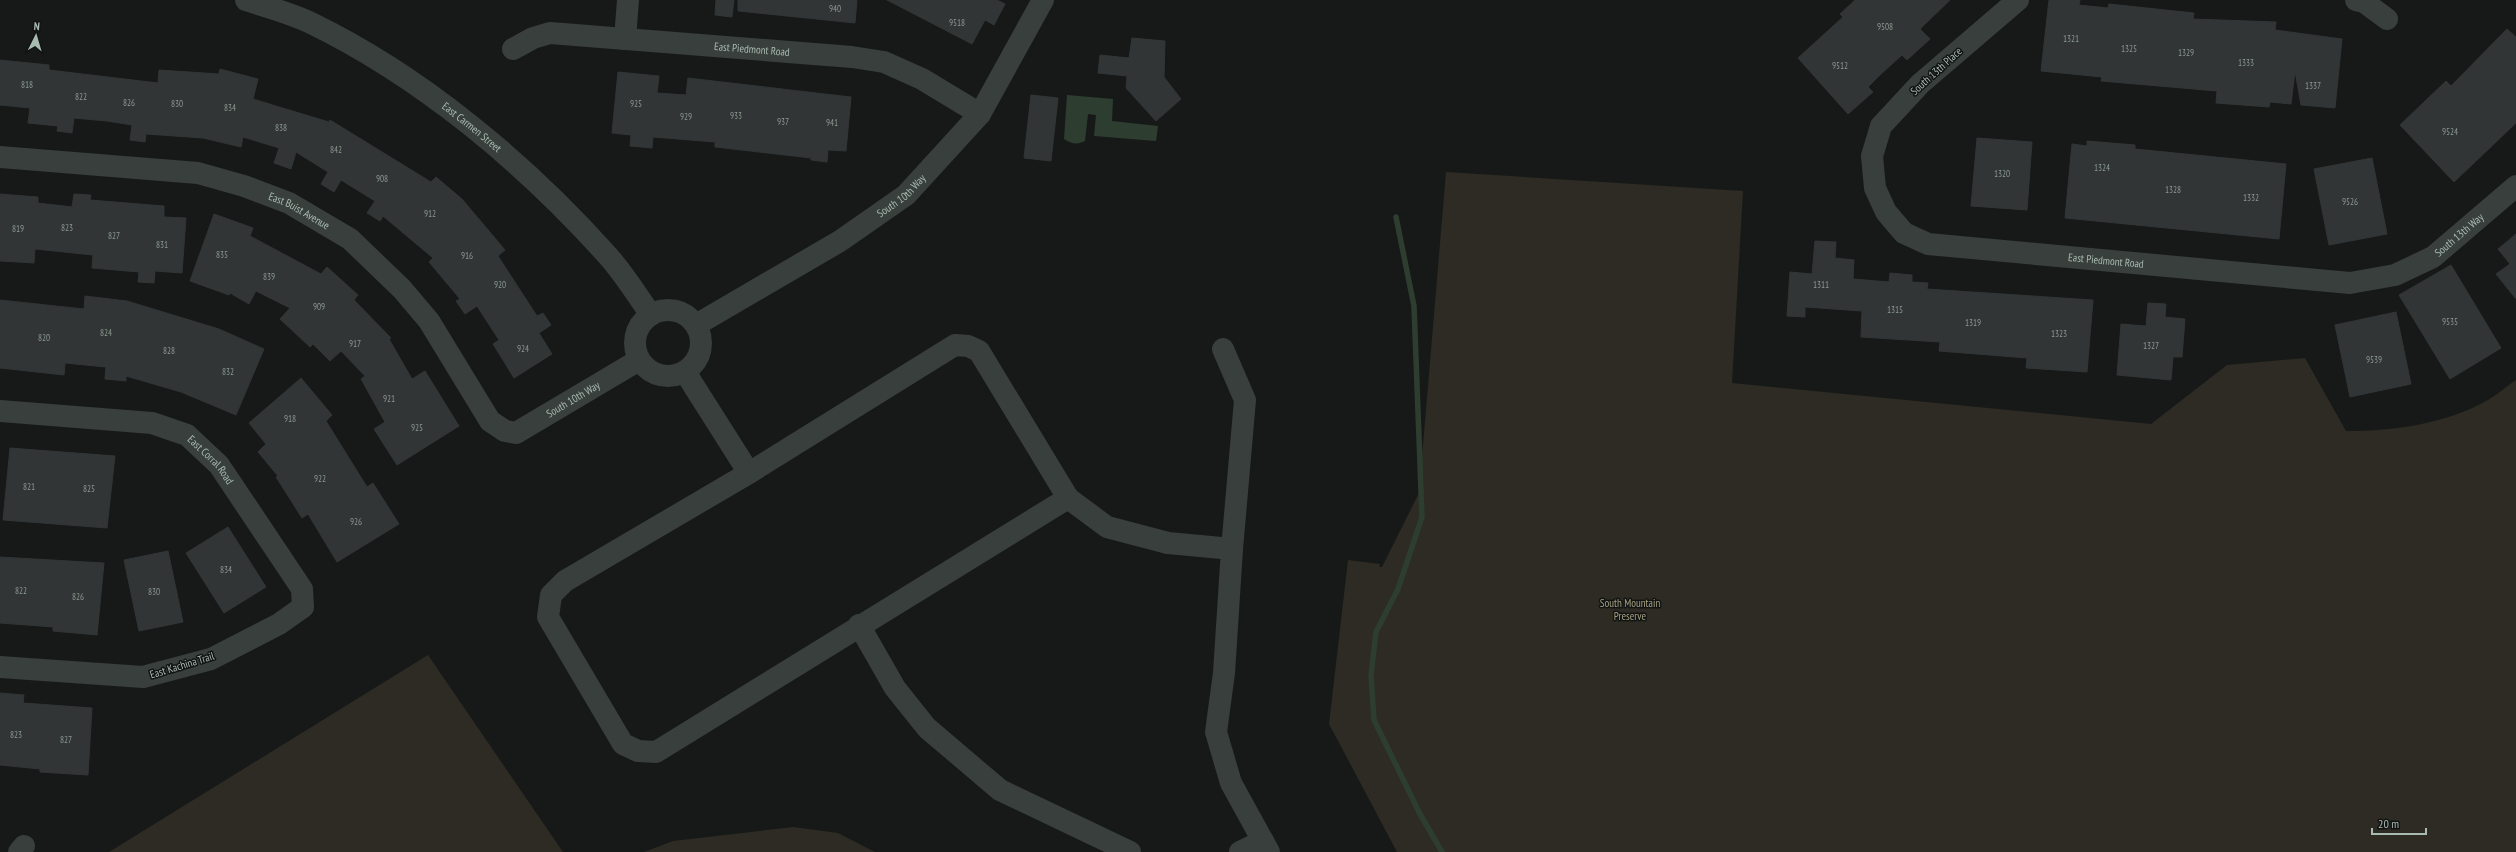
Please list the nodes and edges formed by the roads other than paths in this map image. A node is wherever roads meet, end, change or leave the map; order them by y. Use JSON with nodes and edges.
{"nodes":[{"id":1,"x":246,"y":0,"type":"edge"},
{"id":2,"x":628,"y":0,"type":"edge"},
{"id":3,"x":1043,"y":0,"type":"edge"},
{"id":4,"x":2018,"y":0,"type":"edge"},
{"id":5,"x":2356,"y":0,"type":"edge"},
{"id":6,"x":2387,"y":19,"type":"dead end"},
{"id":7,"x":625,"y":39,"type":"junction"},
{"id":8,"x":513,"y":49,"type":"dead end"},
{"id":9,"x":980,"y":114,"type":"junction"},
{"id":10,"x":0,"y":156,"type":"edge"},
{"id":11,"x":1872,"y":156,"type":"joint"},
{"id":12,"x":2516,"y":186,"type":"edge"},
{"id":13,"x":2395,"y":274,"type":"joint"},
{"id":14,"x":651,"y":315,"type":"junction"},
{"id":15,"x":696,"y":325,"type":"junction"},
{"id":16,"x":1223,"y":349,"type":"dead end"},
{"id":17,"x":639,"y":360,"type":"junction"},
{"id":18,"x":685,"y":372,"type":"junction"},
{"id":19,"x":0,"y":411,"type":"edge"},
{"id":20,"x":505,"y":431,"type":"joint"},
{"id":21,"x":749,"y":473,"type":"junction"},
{"id":22,"x":1068,"y":498,"type":"junction"},
{"id":23,"x":1232,"y":548,"type":"junction"},
{"id":24,"x":303,"y":607,"type":"joint"},
{"id":25,"x":859,"y":625,"type":"junction"},
{"id":26,"x":0,"y":667,"type":"edge"},
{"id":27,"x":1266,"y":847,"type":"edge"},
{"id":28,"x":1130,"y":852,"type":"edge"},
{"id":29,"x":1240,"y":852,"type":"edge"}],
"edges":[{"from":1,"to":14,"type":"street","name":"East Carmen Street"},
{"from":2,"to":7,"type":"street"},
{"from":3,"to":9,"type":"street","name":"South 10th Way"},
{"from":4,"to":11,"type":"street","name":"South 13th Place"},
{"from":5,"to":6,"type":"street"},
{"from":7,"to":8,"type":"street","name":"East Piedmont Road"},
{"from":7,"to":9,"type":"street","name":"East Piedmont Road"},
{"from":9,"to":15,"type":"street","name":"South 10th Way"},
{"from":10,"to":20,"type":"street","name":"East Buist Avenue"},
{"from":11,"to":13,"type":"street","name":"East Piedmont Road"},
{"from":12,"to":13,"type":"street","name":"South 13th Way"},
{"from":14,"to":15,"type":"street"},
{"from":14,"to":17,"type":"street"},
{"from":15,"to":18,"type":"street"},
{"from":16,"to":23,"type":"street"},
{"from":17,"to":18,"type":"street"},
{"from":17,"to":20,"type":"street","name":"South 10th Way"},
{"from":18,"to":21,"type":"street"},
{"from":19,"to":24,"type":"street","name":"East Corral Road"},
{"from":21,"to":22,"type":"street"},
{"from":21,"to":25,"type":"street"},
{"from":22,"to":23,"type":"street"},
{"from":22,"to":25,"type":"street"},
{"from":23,"to":27,"type":"street"},
{"from":24,"to":26,"type":"street","name":"East Kachina Trail"},
{"from":25,"to":28,"type":"street"},
{"from":27,"to":29,"type":"street"}]}
